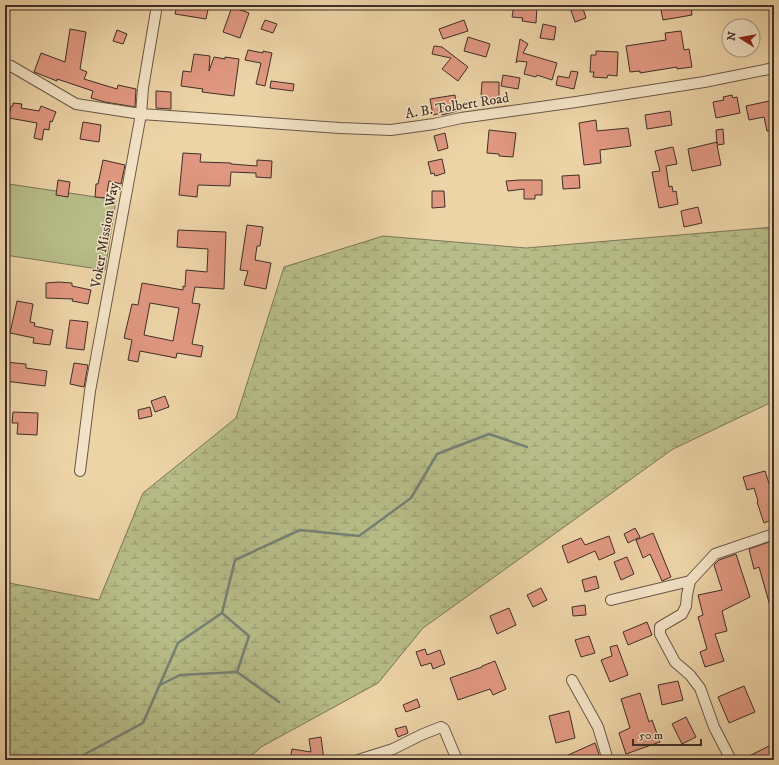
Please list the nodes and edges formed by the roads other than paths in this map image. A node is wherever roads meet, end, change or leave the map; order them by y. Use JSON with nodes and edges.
{"nodes":[{"id":1,"x":157,"y":5,"type":"edge"},
{"id":2,"x":5,"y":65,"type":"edge"},
{"id":3,"x":774,"y":68,"type":"edge"},
{"id":4,"x":141,"y":114,"type":"junction"},
{"id":5,"x":80,"y":471,"type":"dead end"},
{"id":6,"x":774,"y":534,"type":"edge"},
{"id":7,"x":690,"y":581,"type":"junction"},
{"id":8,"x":611,"y":600,"type":"dead end"},
{"id":9,"x":572,"y":680,"type":"dead end"},
{"id":10,"x":358,"y":760,"type":"edge"},
{"id":11,"x":457,"y":760,"type":"edge"},
{"id":12,"x":608,"y":760,"type":"edge"},
{"id":13,"x":731,"y":760,"type":"edge"}],
"edges":[{"from":1,"to":4,"type":"street","name":"Voker Mission Way"},
{"from":2,"to":4,"type":"street","name":"A. B. Tolbert Road"},
{"from":3,"to":4,"type":"street","name":"A. B. Tolbert Road"},
{"from":4,"to":5,"type":"street","name":"Voker Mission Way"},
{"from":6,"to":7,"type":"street"},
{"from":7,"to":8,"type":"street"},
{"from":7,"to":13,"type":"street"},
{"from":9,"to":12,"type":"street"},
{"from":10,"to":11,"type":"street"}]}
